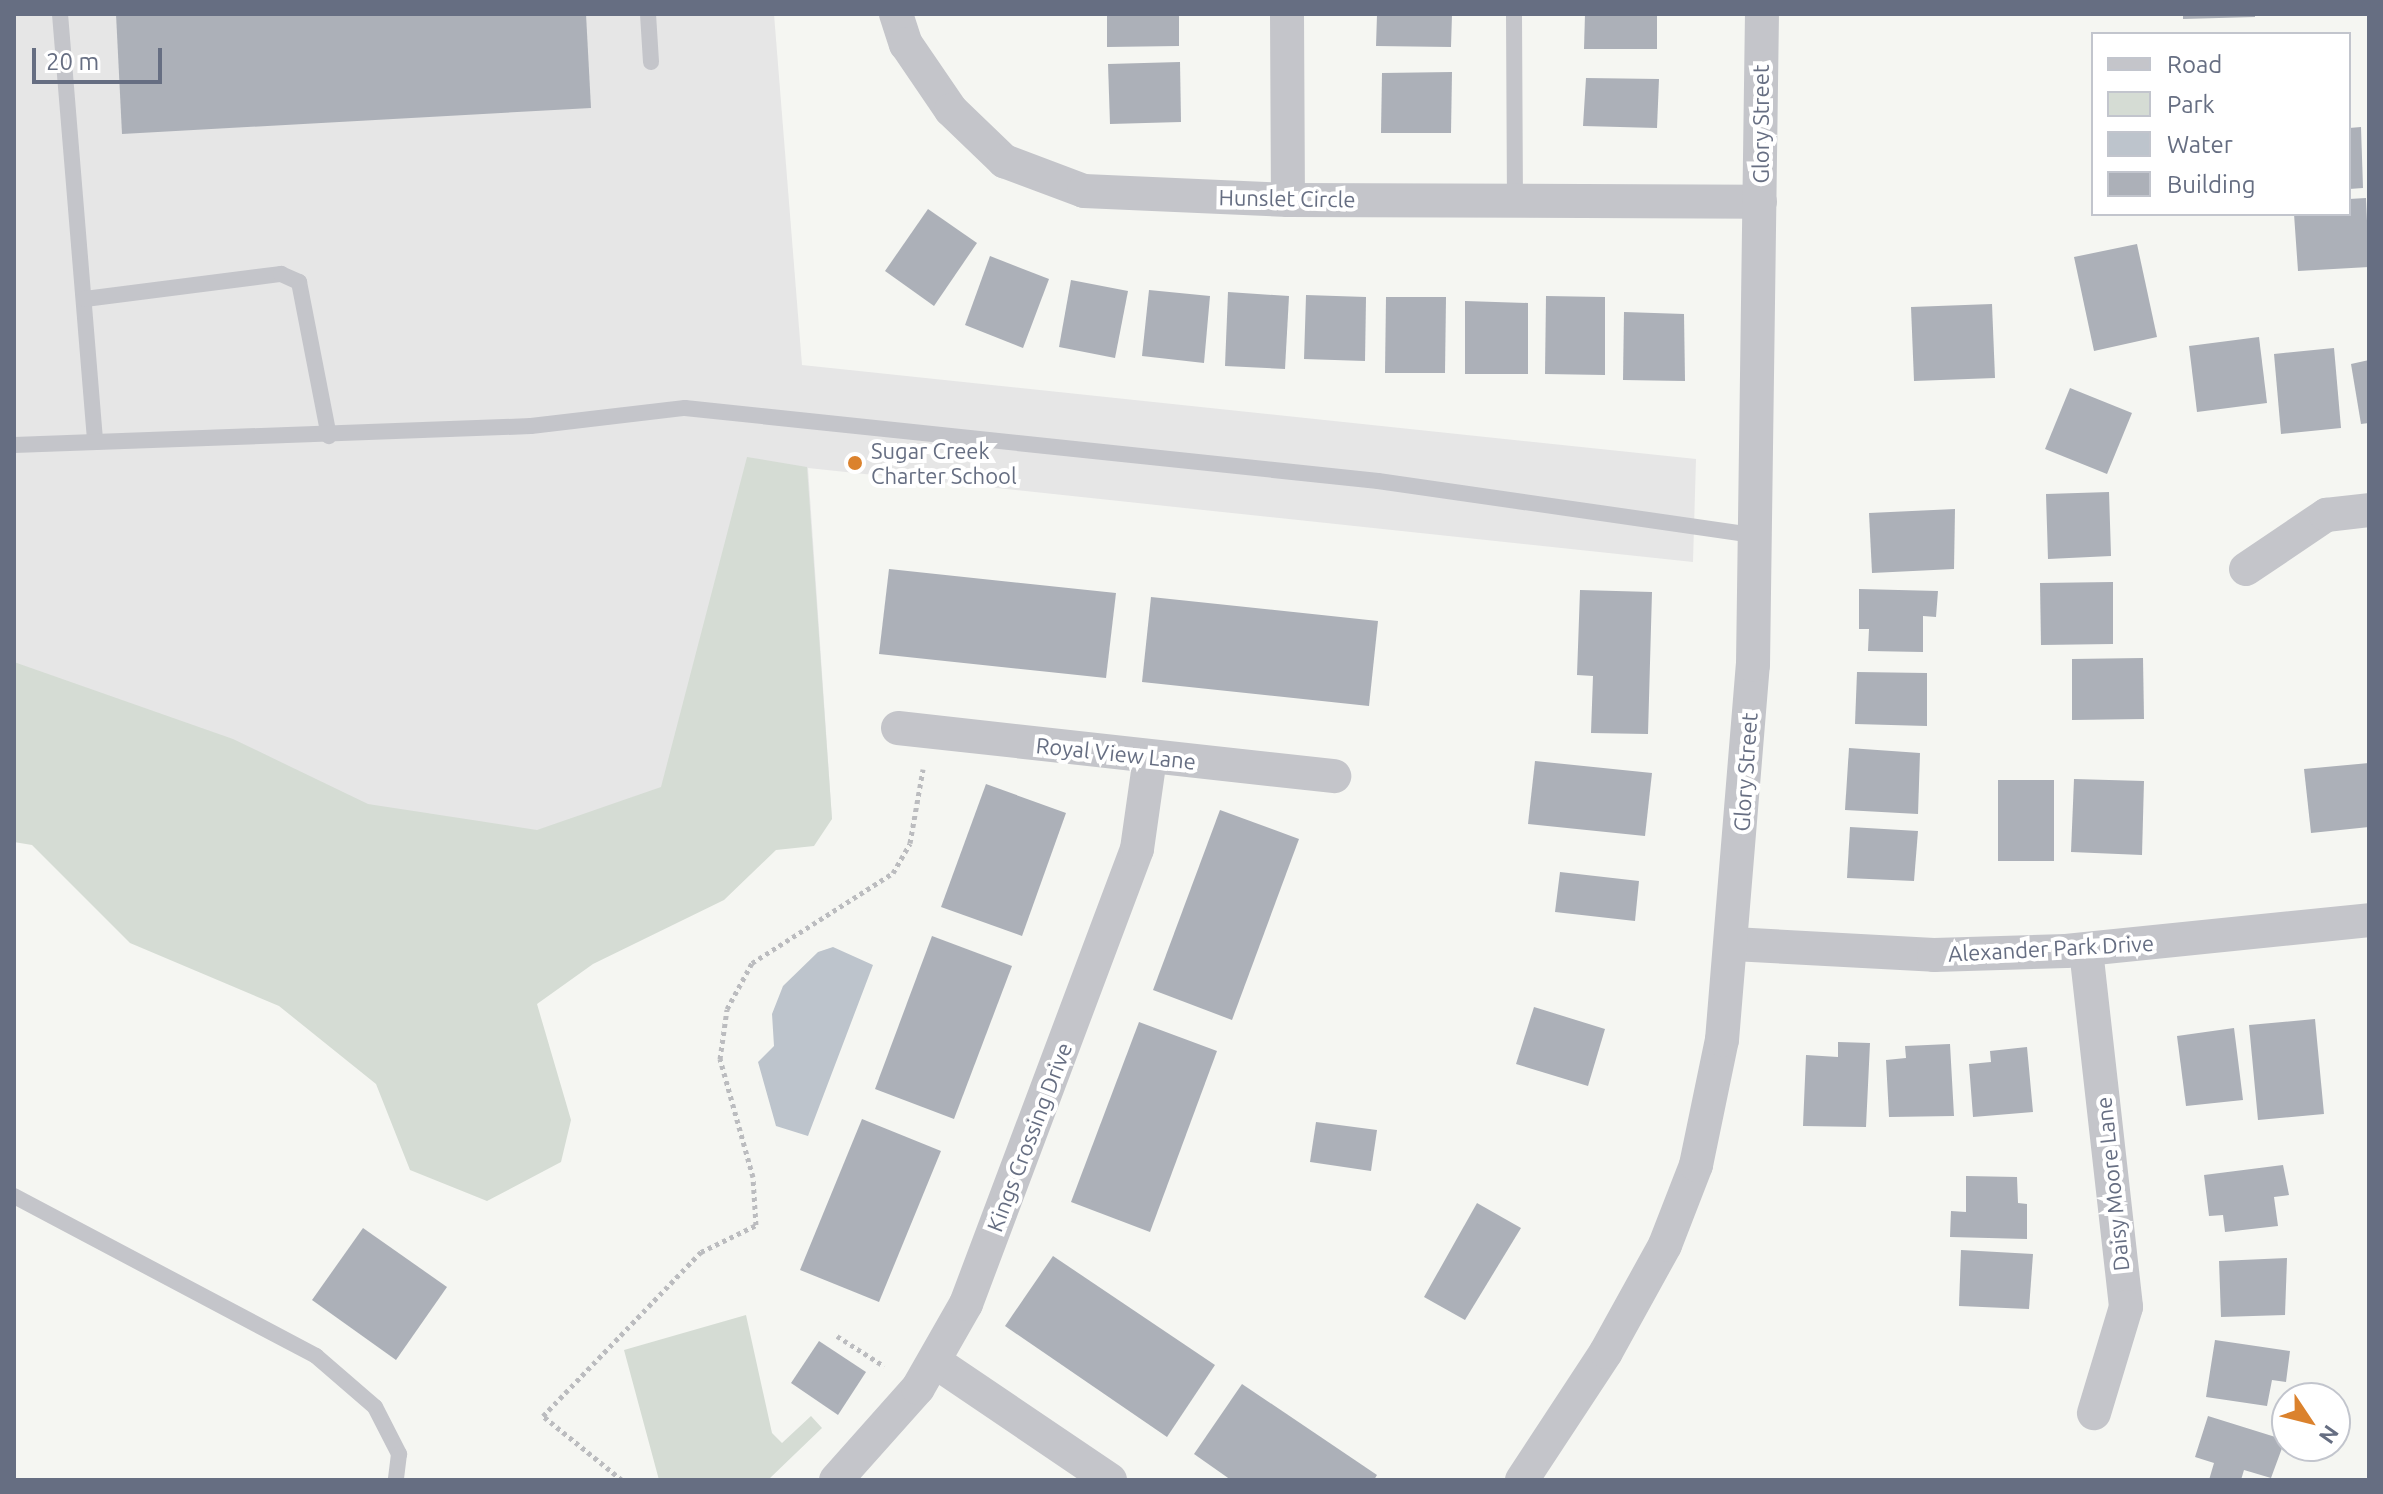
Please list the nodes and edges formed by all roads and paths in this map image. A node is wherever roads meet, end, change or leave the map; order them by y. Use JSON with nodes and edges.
{"nodes":[{"id":1,"x":60,"y":14,"type":"edge"},
{"id":2,"x":648,"y":14,"type":"edge"},
{"id":3,"x":896,"y":14,"type":"edge"},
{"id":4,"x":1287,"y":14,"type":"edge"},
{"id":5,"x":1514,"y":14,"type":"edge"},
{"id":6,"x":1762,"y":14,"type":"edge"},
{"id":7,"x":651,"y":62,"type":"dead end"},
{"id":8,"x":1515,"y":198,"type":"junction"},
{"id":9,"x":1288,"y":200,"type":"junction"},
{"id":10,"x":1760,"y":202,"type":"junction"},
{"id":11,"x":85,"y":299,"type":"junction"},
{"id":12,"x":329,"y":436,"type":"junction"},
{"id":13,"x":95,"y":441,"type":"junction"},
{"id":14,"x":14,"y":445,"type":"edge"},
{"id":15,"x":2369,"y":510,"type":"edge"},
{"id":16,"x":1755,"y":535,"type":"junction"},
{"id":17,"x":2246,"y":569,"type":"dead end"},
{"id":18,"x":898,"y":728,"type":"dead end"},
{"id":19,"x":1150,"y":758,"type":"junction"},
{"id":20,"x":925,"y":760,"type":"dead end"},
{"id":21,"x":1334,"y":776,"type":"dead end"},
{"id":22,"x":2369,"y":920,"type":"edge"},
{"id":23,"x":1733,"y":944,"type":"junction"},
{"id":24,"x":2086,"y":950,"type":"junction"},
{"id":25,"x":14,"y":1196,"type":"edge"},
{"id":26,"x":837,"y":1336,"type":"dead end"},
{"id":27,"x":937,"y":1363,"type":"junction"},
{"id":28,"x":895,"y":1373,"type":"dead end"},
{"id":29,"x":2094,"y":1413,"type":"dead end"},
{"id":30,"x":396,"y":1480,"type":"edge"},
{"id":31,"x":622,"y":1480,"type":"edge"},
{"id":32,"x":836,"y":1480,"type":"edge"},
{"id":33,"x":1110,"y":1480,"type":"edge"},
{"id":34,"x":1522,"y":1480,"type":"edge"}],
"edges":[{"from":1,"to":11,"type":"lane"},
{"from":2,"to":7,"type":"lane"},
{"from":3,"to":9,"type":"street","name":"Hunslet Circle"},
{"from":4,"to":9,"type":"street"},
{"from":5,"to":8,"type":"lane"},
{"from":6,"to":10,"type":"street","name":"Glory Street"},
{"from":8,"to":9,"type":"street","name":"Hunslet Circle"},
{"from":8,"to":10,"type":"street","name":"Hunslet Circle"},
{"from":10,"to":16,"type":"street","name":"Glory Street"},
{"from":11,"to":12,"type":"lane"},
{"from":11,"to":13,"type":"lane"},
{"from":12,"to":13,"type":"lane"},
{"from":12,"to":16,"type":"lane"},
{"from":13,"to":14,"type":"lane"},
{"from":15,"to":17,"type":"street"},
{"from":16,"to":23,"type":"street","name":"Glory Street"},
{"from":18,"to":19,"type":"street","name":"Royal View Lane"},
{"from":19,"to":21,"type":"street","name":"Royal View Lane"},
{"from":19,"to":27,"type":"street","name":"Kings Crossing Drive"},
{"from":20,"to":31,"type":"path"},
{"from":22,"to":24,"type":"street","name":"Alexander Park Drive"},
{"from":23,"to":24,"type":"street","name":"Alexander Park Drive"},
{"from":23,"to":34,"type":"street","name":"Glory Street"},
{"from":24,"to":29,"type":"street","name":"Daisy Moore Lane"},
{"from":25,"to":30,"type":"lane"},
{"from":26,"to":28,"type":"path"},
{"from":27,"to":32,"type":"street","name":"Kings Crossing Drive"},
{"from":27,"to":33,"type":"street"}]}
